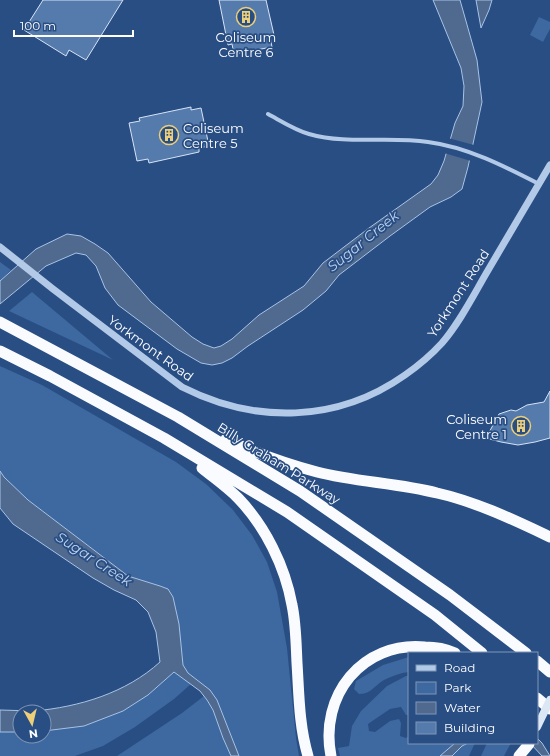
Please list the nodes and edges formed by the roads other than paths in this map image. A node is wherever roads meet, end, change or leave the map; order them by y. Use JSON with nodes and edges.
{"nodes":[{"id":1,"x":268,"y":114,"type":"dead end"},
{"id":2,"x":550,"y":165,"type":"edge"},
{"id":3,"x":539,"y":184,"type":"junction"},
{"id":4,"x":0,"y":247,"type":"edge"},
{"id":5,"x":0,"y":322,"type":"edge"},
{"id":6,"x":0,"y":352,"type":"edge"},
{"id":7,"x":178,"y":417,"type":"junction"},
{"id":8,"x":164,"y":438,"type":"junction"},
{"id":9,"x":547,"y":535,"type":"edge"},
{"id":10,"x":452,"y":652,"type":"edge"},
{"id":11,"x":481,"y":652,"type":"edge"},
{"id":12,"x":525,"y":652,"type":"edge"},
{"id":13,"x":538,"y":662,"type":"edge"},
{"id":14,"x":550,"y":672,"type":"edge"},
{"id":15,"x":538,"y":699,"type":"edge"},
{"id":16,"x":550,"y":700,"type":"edge"},
{"id":17,"x":550,"y":709,"type":"edge"},
{"id":18,"x":538,"y":725,"type":"edge"},
{"id":19,"x":529,"y":744,"type":"dead end"},
{"id":20,"x":308,"y":756,"type":"edge"},
{"id":21,"x":331,"y":756,"type":"edge"},
{"id":22,"x":519,"y":756,"type":"edge"}],
"edges":[{"from":1,"to":3,"type":"street"},
{"from":2,"to":3,"type":"street","name":"Yorkmont Road"},
{"from":3,"to":4,"type":"street","name":"Yorkmont Road"},
{"from":5,"to":7,"type":"highway","name":"Billy Graham Parkway"},
{"from":6,"to":8,"type":"highway"},
{"from":7,"to":9,"type":"highway"},
{"from":7,"to":12,"type":"highway","name":"Billy Graham Parkway"},
{"from":8,"to":11,"type":"highway"},
{"from":8,"to":20,"type":"highway"},
{"from":10,"to":21,"type":"highway"},
{"from":13,"to":14,"type":"highway"},
{"from":15,"to":17,"type":"highway"},
{"from":16,"to":18,"type":"main road","bridge":true},
{"from":19,"to":22,"type":"highway"}]}
